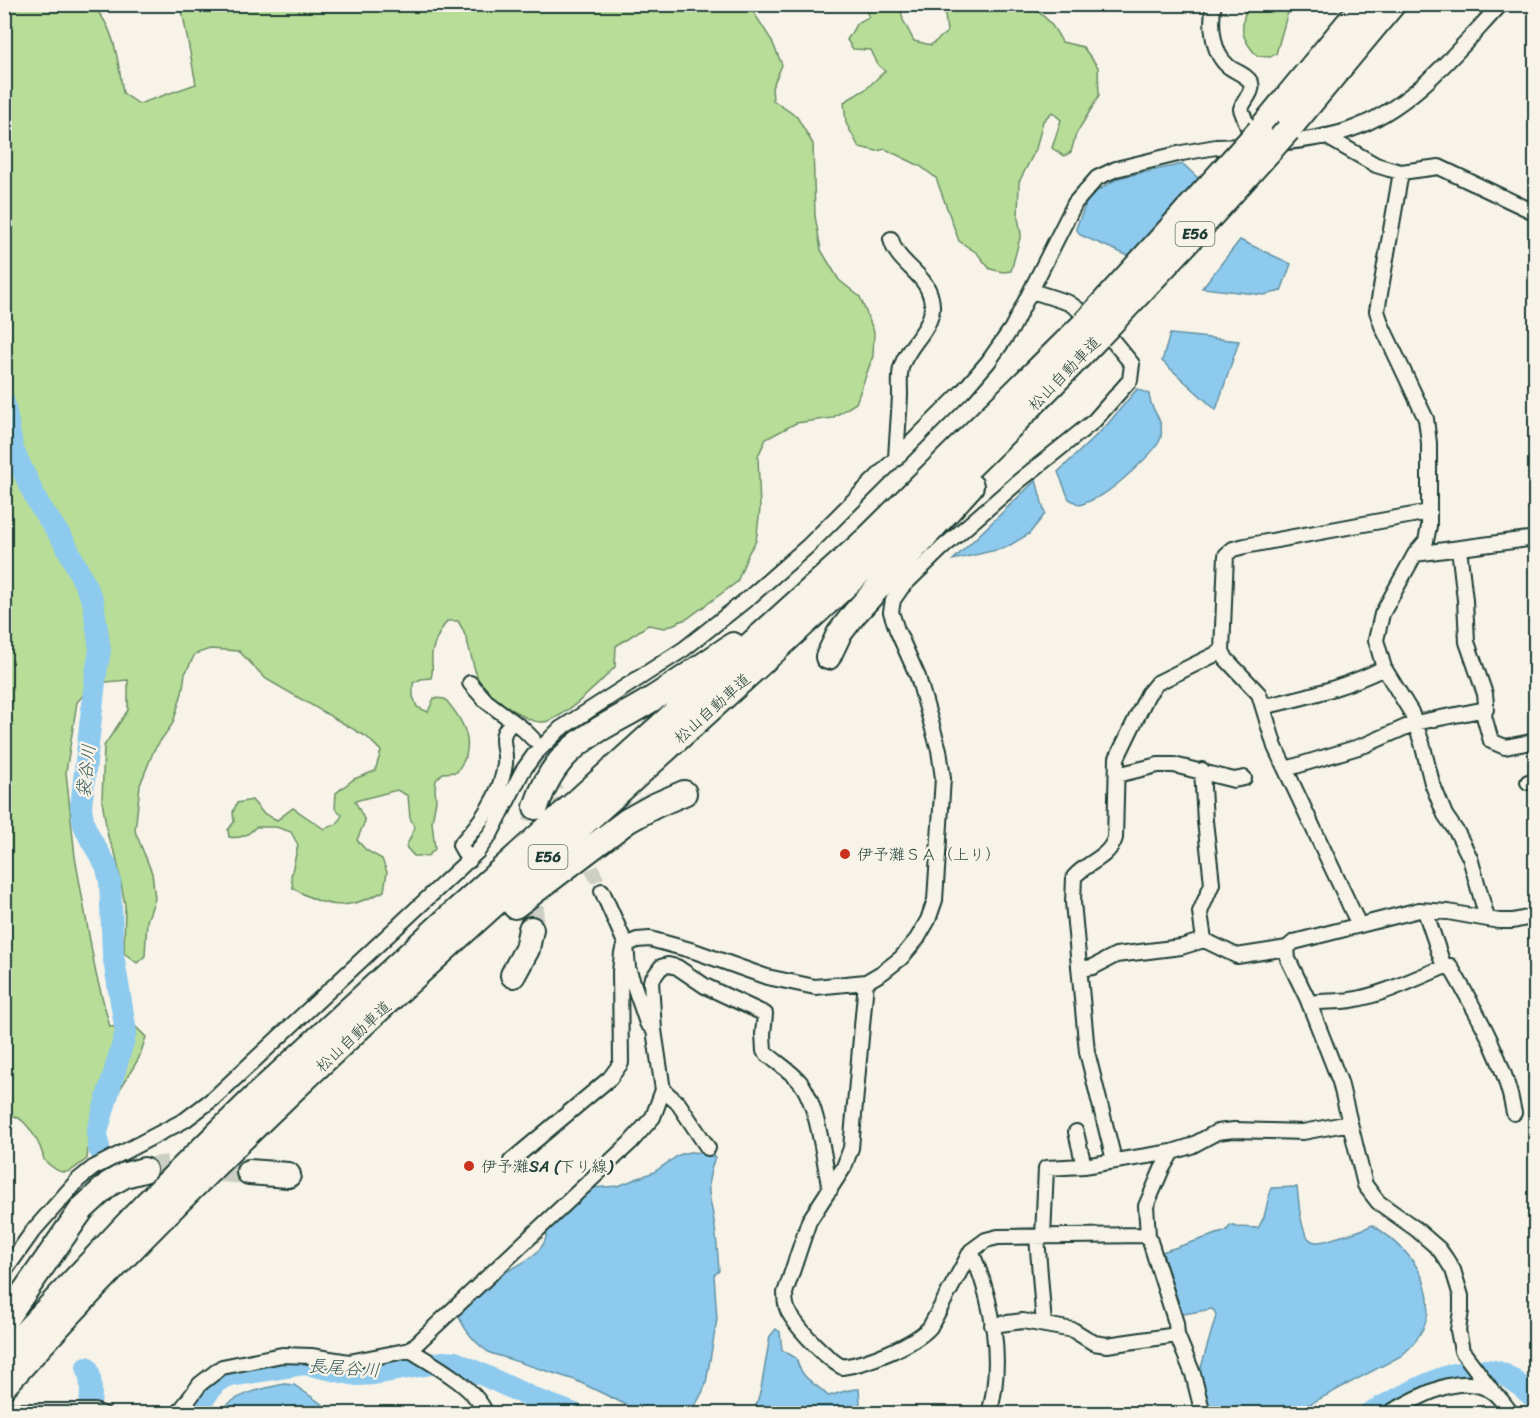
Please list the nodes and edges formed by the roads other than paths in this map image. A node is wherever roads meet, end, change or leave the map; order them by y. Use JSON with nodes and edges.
{"nodes":[{"id":1,"x":1214,"y":4,"type":"edge"},
{"id":2,"x":1364,"y":4,"type":"edge"},
{"id":3,"x":1393,"y":4,"type":"edge"},
{"id":4,"x":1501,"y":4,"type":"edge"},
{"id":5,"x":1325,"y":136,"type":"junction"},
{"id":6,"x":1257,"y":138,"type":"junction"},
{"id":7,"x":1401,"y":172,"type":"junction"},
{"id":8,"x":1536,"y":213,"type":"edge"},
{"id":9,"x":891,"y":239,"type":"dead end"},
{"id":10,"x":1032,"y":291,"type":"junction"},
{"id":11,"x":1092,"y":330,"type":"junction"},
{"id":12,"x":951,"y":457,"type":"junction"},
{"id":13,"x":896,"y":459,"type":"junction"},
{"id":14,"x":1429,"y":512,"type":"junction"},
{"id":15,"x":1536,"y":538,"type":"edge"},
{"id":16,"x":1459,"y":548,"type":"junction"},
{"id":17,"x":1415,"y":554,"type":"junction"},
{"id":18,"x":1222,"y":651,"type":"junction"},
{"id":19,"x":828,"y":657,"type":"dead end"},
{"id":20,"x":1384,"y":668,"type":"junction"},
{"id":21,"x":470,"y":683,"type":"dead end"},
{"id":22,"x":1264,"y":704,"type":"junction"},
{"id":23,"x":1486,"y":709,"type":"junction"},
{"id":24,"x":513,"y":722,"type":"junction"},
{"id":25,"x":1415,"y":723,"type":"junction"},
{"id":26,"x":533,"y":739,"type":"tunnel mouth"},
{"id":27,"x":1536,"y":741,"type":"edge"},
{"id":28,"x":1286,"y":770,"type":"junction"},
{"id":29,"x":1202,"y":771,"type":"junction"},
{"id":30,"x":1117,"y":775,"type":"junction"},
{"id":31,"x":1244,"y":778,"type":"dead end"},
{"id":32,"x":684,"y":793,"type":"dead end"},
{"id":33,"x":536,"y":807,"type":"tunnel mouth"},
{"id":34,"x":468,"y":861,"type":"junction"},
{"id":35,"x":602,"y":891,"type":"tunnel mouth"},
{"id":36,"x":1425,"y":911,"type":"junction"},
{"id":37,"x":1536,"y":916,"type":"edge"},
{"id":38,"x":1487,"y":918,"type":"junction"},
{"id":39,"x":1359,"y":925,"type":"junction"},
{"id":40,"x":531,"y":929,"type":"tunnel mouth"},
{"id":41,"x":1204,"y":940,"type":"junction"},
{"id":42,"x":626,"y":945,"type":"junction"},
{"id":43,"x":1287,"y":948,"type":"junction"},
{"id":44,"x":1444,"y":967,"type":"junction"},
{"id":45,"x":1080,"y":969,"type":"junction"},
{"id":46,"x":513,"y":975,"type":"dead end"},
{"id":47,"x":866,"y":982,"type":"junction"},
{"id":48,"x":1309,"y":1004,"type":"junction"},
{"id":49,"x":654,"y":1030,"type":"junction"},
{"id":50,"x":663,"y":1090,"type":"junction"},
{"id":51,"x":274,"y":1109,"type":"junction"},
{"id":52,"x":1515,"y":1113,"type":"dead end"},
{"id":53,"x":1350,"y":1123,"type":"junction"},
{"id":54,"x":1076,"y":1132,"type":"dead end"},
{"id":55,"x":708,"y":1148,"type":"dead end"},
{"id":56,"x":1172,"y":1152,"type":"junction"},
{"id":57,"x":1114,"y":1160,"type":"junction"},
{"id":58,"x":512,"y":1161,"type":"dead end"},
{"id":59,"x":1084,"y":1166,"type":"junction"},
{"id":60,"x":144,"y":1170,"type":"tunnel mouth"},
{"id":61,"x":249,"y":1172,"type":"tunnel mouth"},
{"id":62,"x":288,"y":1175,"type":"dead end"},
{"id":63,"x":830,"y":1190,"type":"junction"},
{"id":64,"x":1149,"y":1235,"type":"junction"},
{"id":65,"x":1040,"y":1237,"type":"junction"},
{"id":66,"x":971,"y":1251,"type":"junction"},
{"id":67,"x":4,"y":1272,"type":"edge"},
{"id":68,"x":4,"y":1321,"type":"edge"},
{"id":69,"x":992,"y":1325,"type":"junction"},
{"id":70,"x":1044,"y":1325,"type":"junction"},
{"id":71,"x":1177,"y":1335,"type":"junction"},
{"id":72,"x":410,"y":1350,"type":"junction"},
{"id":73,"x":4,"y":1355,"type":"edge"},
{"id":74,"x":4,"y":1386,"type":"edge"},
{"id":75,"x":1493,"y":1392,"type":"junction"},
{"id":76,"x":4,"y":1411,"type":"edge"},
{"id":77,"x":99,"y":1412,"type":"edge"},
{"id":78,"x":178,"y":1413,"type":"edge"},
{"id":79,"x":486,"y":1413,"type":"edge"},
{"id":80,"x":989,"y":1413,"type":"edge"},
{"id":81,"x":1203,"y":1413,"type":"edge"},
{"id":82,"x":1387,"y":1413,"type":"edge"},
{"id":83,"x":1512,"y":1413,"type":"edge"}],
"edges":[{"from":1,"to":6,"type":"street"},
{"from":2,"to":6,"type":"highway","name":"松山自動車道","number":"E56"},
{"from":3,"to":11,"type":"highway","name":"松山自動車道","number":"E56","bridge":true},
{"from":4,"to":5,"type":"street"},
{"from":5,"to":6,"type":"street"},
{"from":5,"to":7,"type":"street"},
{"from":6,"to":10,"type":"street"},
{"from":6,"to":11,"type":"highway","name":"松山自動車道","number":"E56","bridge":true},
{"from":7,"to":8,"type":"street"},
{"from":7,"to":14,"type":"street"},
{"from":9,"to":13,"type":"street"},
{"from":10,"to":13,"type":"street"},
{"from":10,"to":47,"type":"street"},
{"from":11,"to":12,"type":"highway","name":"松山自動車道","number":"E56"},
{"from":11,"to":19,"type":"highway"},
{"from":11,"to":51,"type":"highway","name":"松山自動車道","number":"E56"},
{"from":12,"to":33,"type":"highway"},
{"from":12,"to":73,"type":"highway","name":"松山自動車道","number":"E56"},
{"from":13,"to":34,"type":"street"},
{"from":14,"to":17,"type":"street"},
{"from":14,"to":18,"type":"street"},
{"from":15,"to":16,"type":"street"},
{"from":16,"to":17,"type":"street"},
{"from":16,"to":23,"type":"street"},
{"from":17,"to":20,"type":"street"},
{"from":18,"to":22,"type":"street"},
{"from":18,"to":30,"type":"street"},
{"from":20,"to":22,"type":"street"},
{"from":20,"to":25,"type":"street"},
{"from":21,"to":24,"type":"street"},
{"from":22,"to":28,"type":"street"},
{"from":23,"to":25,"type":"street"},
{"from":23,"to":27,"type":"street"},
{"from":24,"to":26,"type":"street"},
{"from":24,"to":34,"type":"street"},
{"from":25,"to":28,"type":"street"},
{"from":25,"to":38,"type":"street"},
{"from":28,"to":39,"type":"street"},
{"from":29,"to":30,"type":"street"},
{"from":29,"to":31,"type":"street"},
{"from":29,"to":41,"type":"street"},
{"from":30,"to":45,"type":"street"},
{"from":32,"to":51,"type":"highway"},
{"from":34,"to":67,"type":"street"},
{"from":35,"to":42,"type":"street"},
{"from":36,"to":38,"type":"street"},
{"from":36,"to":39,"type":"street"},
{"from":36,"to":44,"type":"street"},
{"from":37,"to":38,"type":"street"},
{"from":39,"to":43,"type":"street"},
{"from":40,"to":46,"type":"highway"},
{"from":41,"to":43,"type":"street"},
{"from":41,"to":45,"type":"street"},
{"from":42,"to":47,"type":"street"},
{"from":42,"to":49,"type":"street"},
{"from":42,"to":58,"type":"street"},
{"from":43,"to":48,"type":"street"},
{"from":44,"to":48,"type":"street"},
{"from":44,"to":52,"type":"street"},
{"from":45,"to":57,"type":"street"},
{"from":47,"to":63,"type":"street"},
{"from":48,"to":53,"type":"street"},
{"from":49,"to":50,"type":"street"},
{"from":49,"to":63,"type":"street"},
{"from":50,"to":55,"type":"street"},
{"from":50,"to":72,"type":"street"},
{"from":51,"to":74,"type":"highway","name":"松山自動車道","number":"E56"},
{"from":53,"to":56,"type":"street"},
{"from":53,"to":75,"type":"street"},
{"from":54,"to":59,"type":"street"},
{"from":56,"to":57,"type":"street"},
{"from":56,"to":64,"type":"street"},
{"from":57,"to":59,"type":"street"},
{"from":59,"to":65,"type":"street"},
{"from":60,"to":68,"type":"highway"},
{"from":61,"to":62,"type":"highway"},
{"from":63,"to":66,"type":"street"},
{"from":64,"to":65,"type":"street"},
{"from":64,"to":71,"type":"street"},
{"from":65,"to":66,"type":"street"},
{"from":65,"to":70,"type":"street"},
{"from":66,"to":69,"type":"street"},
{"from":69,"to":70,"type":"street"},
{"from":69,"to":80,"type":"street"},
{"from":70,"to":71,"type":"street"},
{"from":71,"to":81,"type":"street"},
{"from":72,"to":78,"type":"street"},
{"from":72,"to":79,"type":"street"},
{"from":75,"to":82,"type":"street"},
{"from":75,"to":83,"type":"street"},
{"from":76,"to":77,"type":"street"}]}
